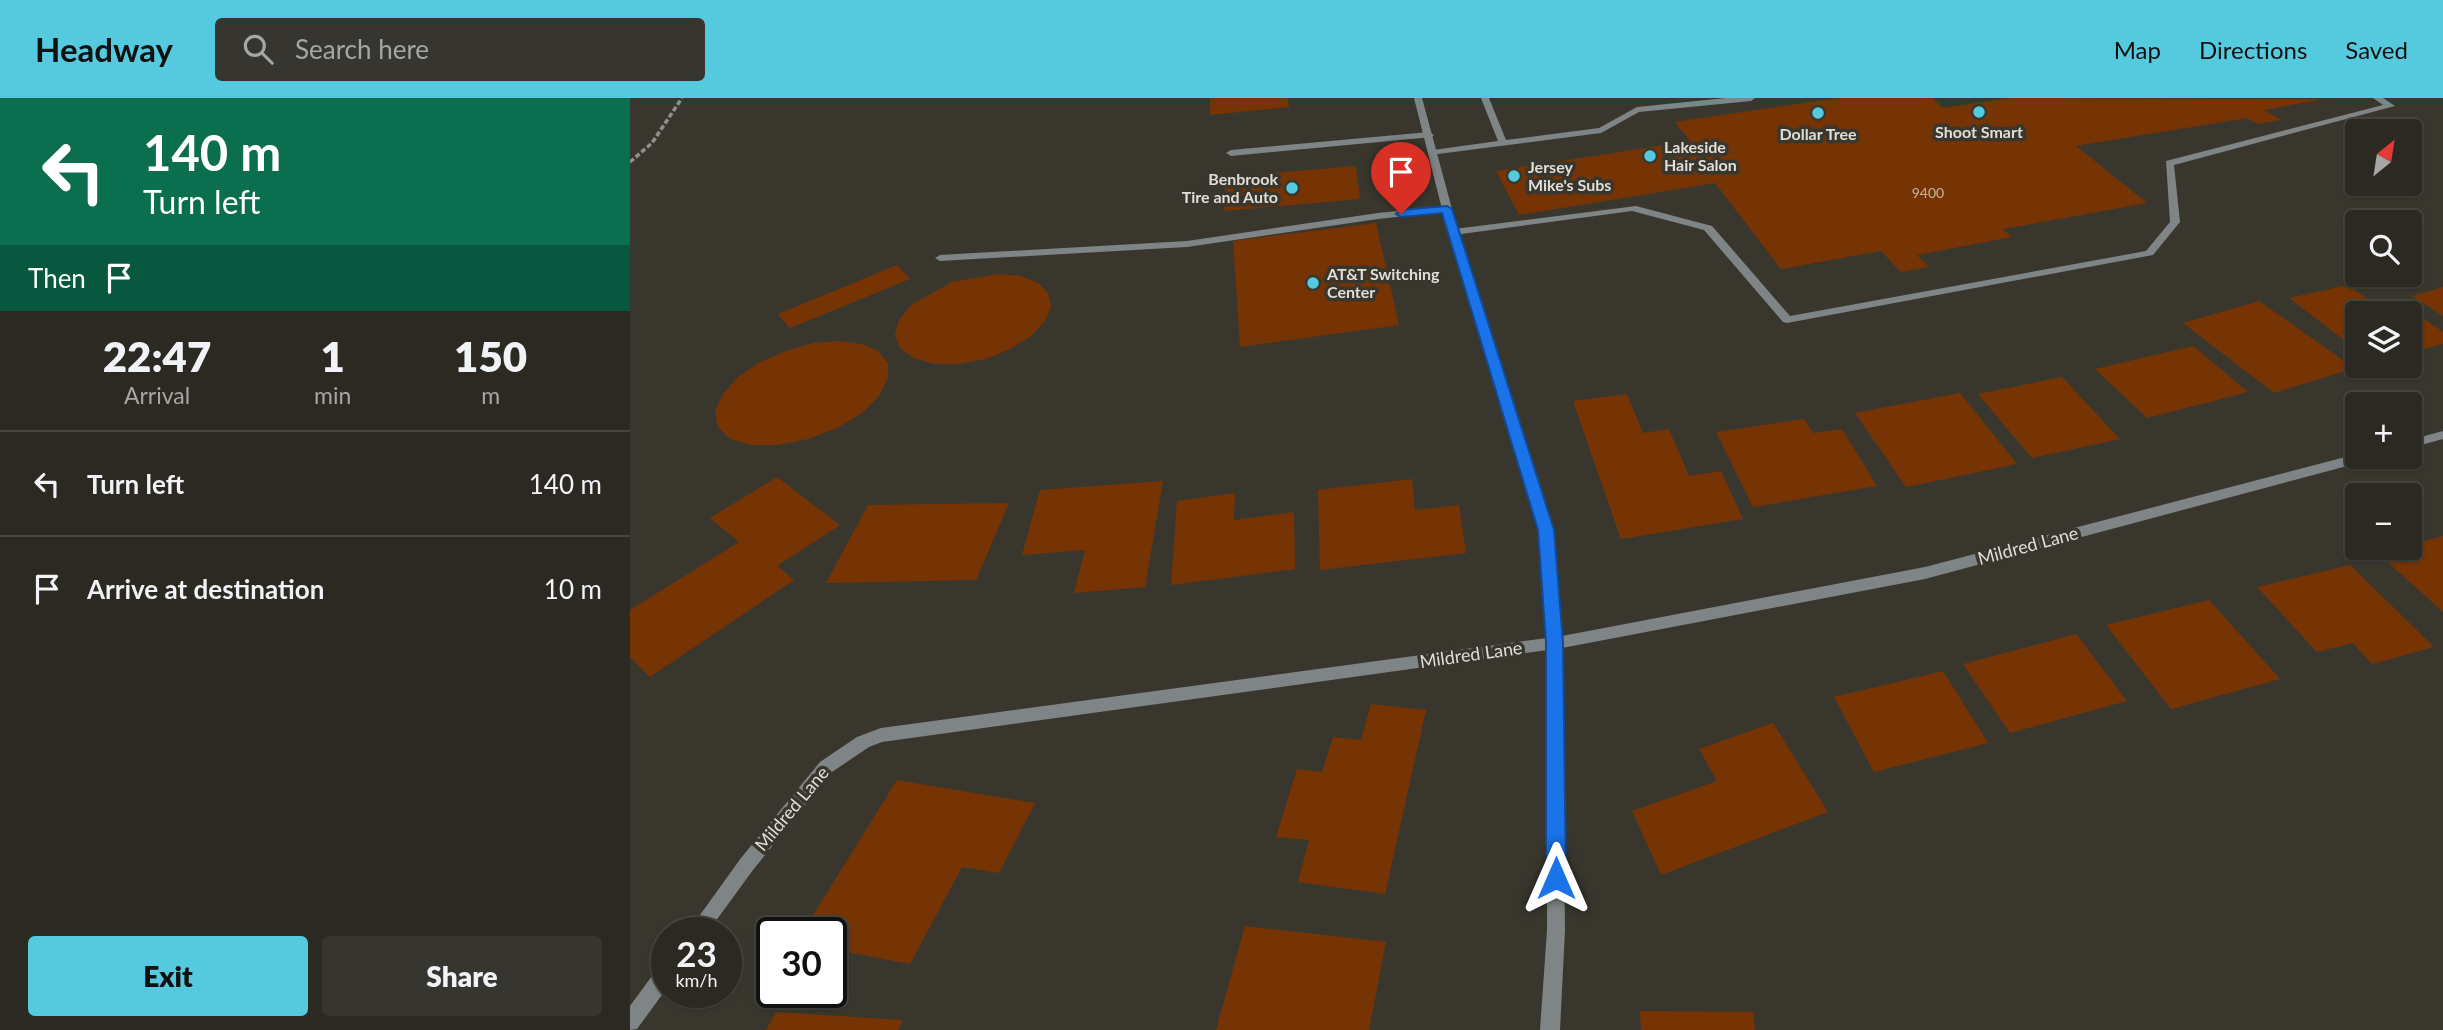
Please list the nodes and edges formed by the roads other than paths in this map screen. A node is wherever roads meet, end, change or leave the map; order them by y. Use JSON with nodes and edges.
{"nodes":[{"id":1,"x":1418,"y":98,"type":"edge"},
{"id":2,"x":1485,"y":98,"type":"edge"},
{"id":3,"x":1630,"y":98,"type":"edge"},
{"id":4,"x":1751,"y":98,"type":"edge"},
{"id":5,"x":2377,"y":98,"type":"edge"},
{"id":6,"x":1637,"y":110,"type":"junction"},
{"id":7,"x":1429,"y":135,"type":"junction"},
{"id":8,"x":1503,"y":144,"type":"junction"},
{"id":9,"x":1231,"y":153,"type":"dead end"},
{"id":10,"x":1433,"y":153,"type":"junction"},
{"id":11,"x":1447,"y":209,"type":"junction"},
{"id":12,"x":1454,"y":232,"type":"junction"},
{"id":13,"x":940,"y":258,"type":"dead end"},
{"id":14,"x":2443,"y":435,"type":"edge"},
{"id":15,"x":2422,"y":441,"type":"edge"},
{"id":16,"x":2345,"y":462,"type":"edge"},
{"id":17,"x":1555,"y":643,"type":"junction"},
{"id":18,"x":708,"y":917,"type":"edge"},
{"id":19,"x":651,"y":994,"type":"edge"},
{"id":20,"x":630,"y":1022,"type":"edge"},
{"id":21,"x":1550,"y":1030,"type":"edge"}],
"edges":[{"from":1,"to":7,"type":"street"},
{"from":2,"to":8,"type":"street"},
{"from":3,"to":6,"type":"street"},
{"from":4,"to":6,"type":"street"},
{"from":5,"to":12,"type":"street"},
{"from":6,"to":8,"type":"street"},
{"from":7,"to":9,"type":"street"},
{"from":7,"to":10,"type":"street"},
{"from":8,"to":10,"type":"street"},
{"from":10,"to":11,"type":"street"},
{"from":11,"to":12,"type":"street"},
{"from":11,"to":13,"type":"street"},
{"from":12,"to":17,"type":"street"},
{"from":14,"to":15,"type":"street"},
{"from":16,"to":17,"type":"street","name":"Mildred Lane"},
{"from":17,"to":18,"type":"street","name":"Mildred Lane"},
{"from":17,"to":21,"type":"street"},
{"from":19,"to":20,"type":"street"}]}
